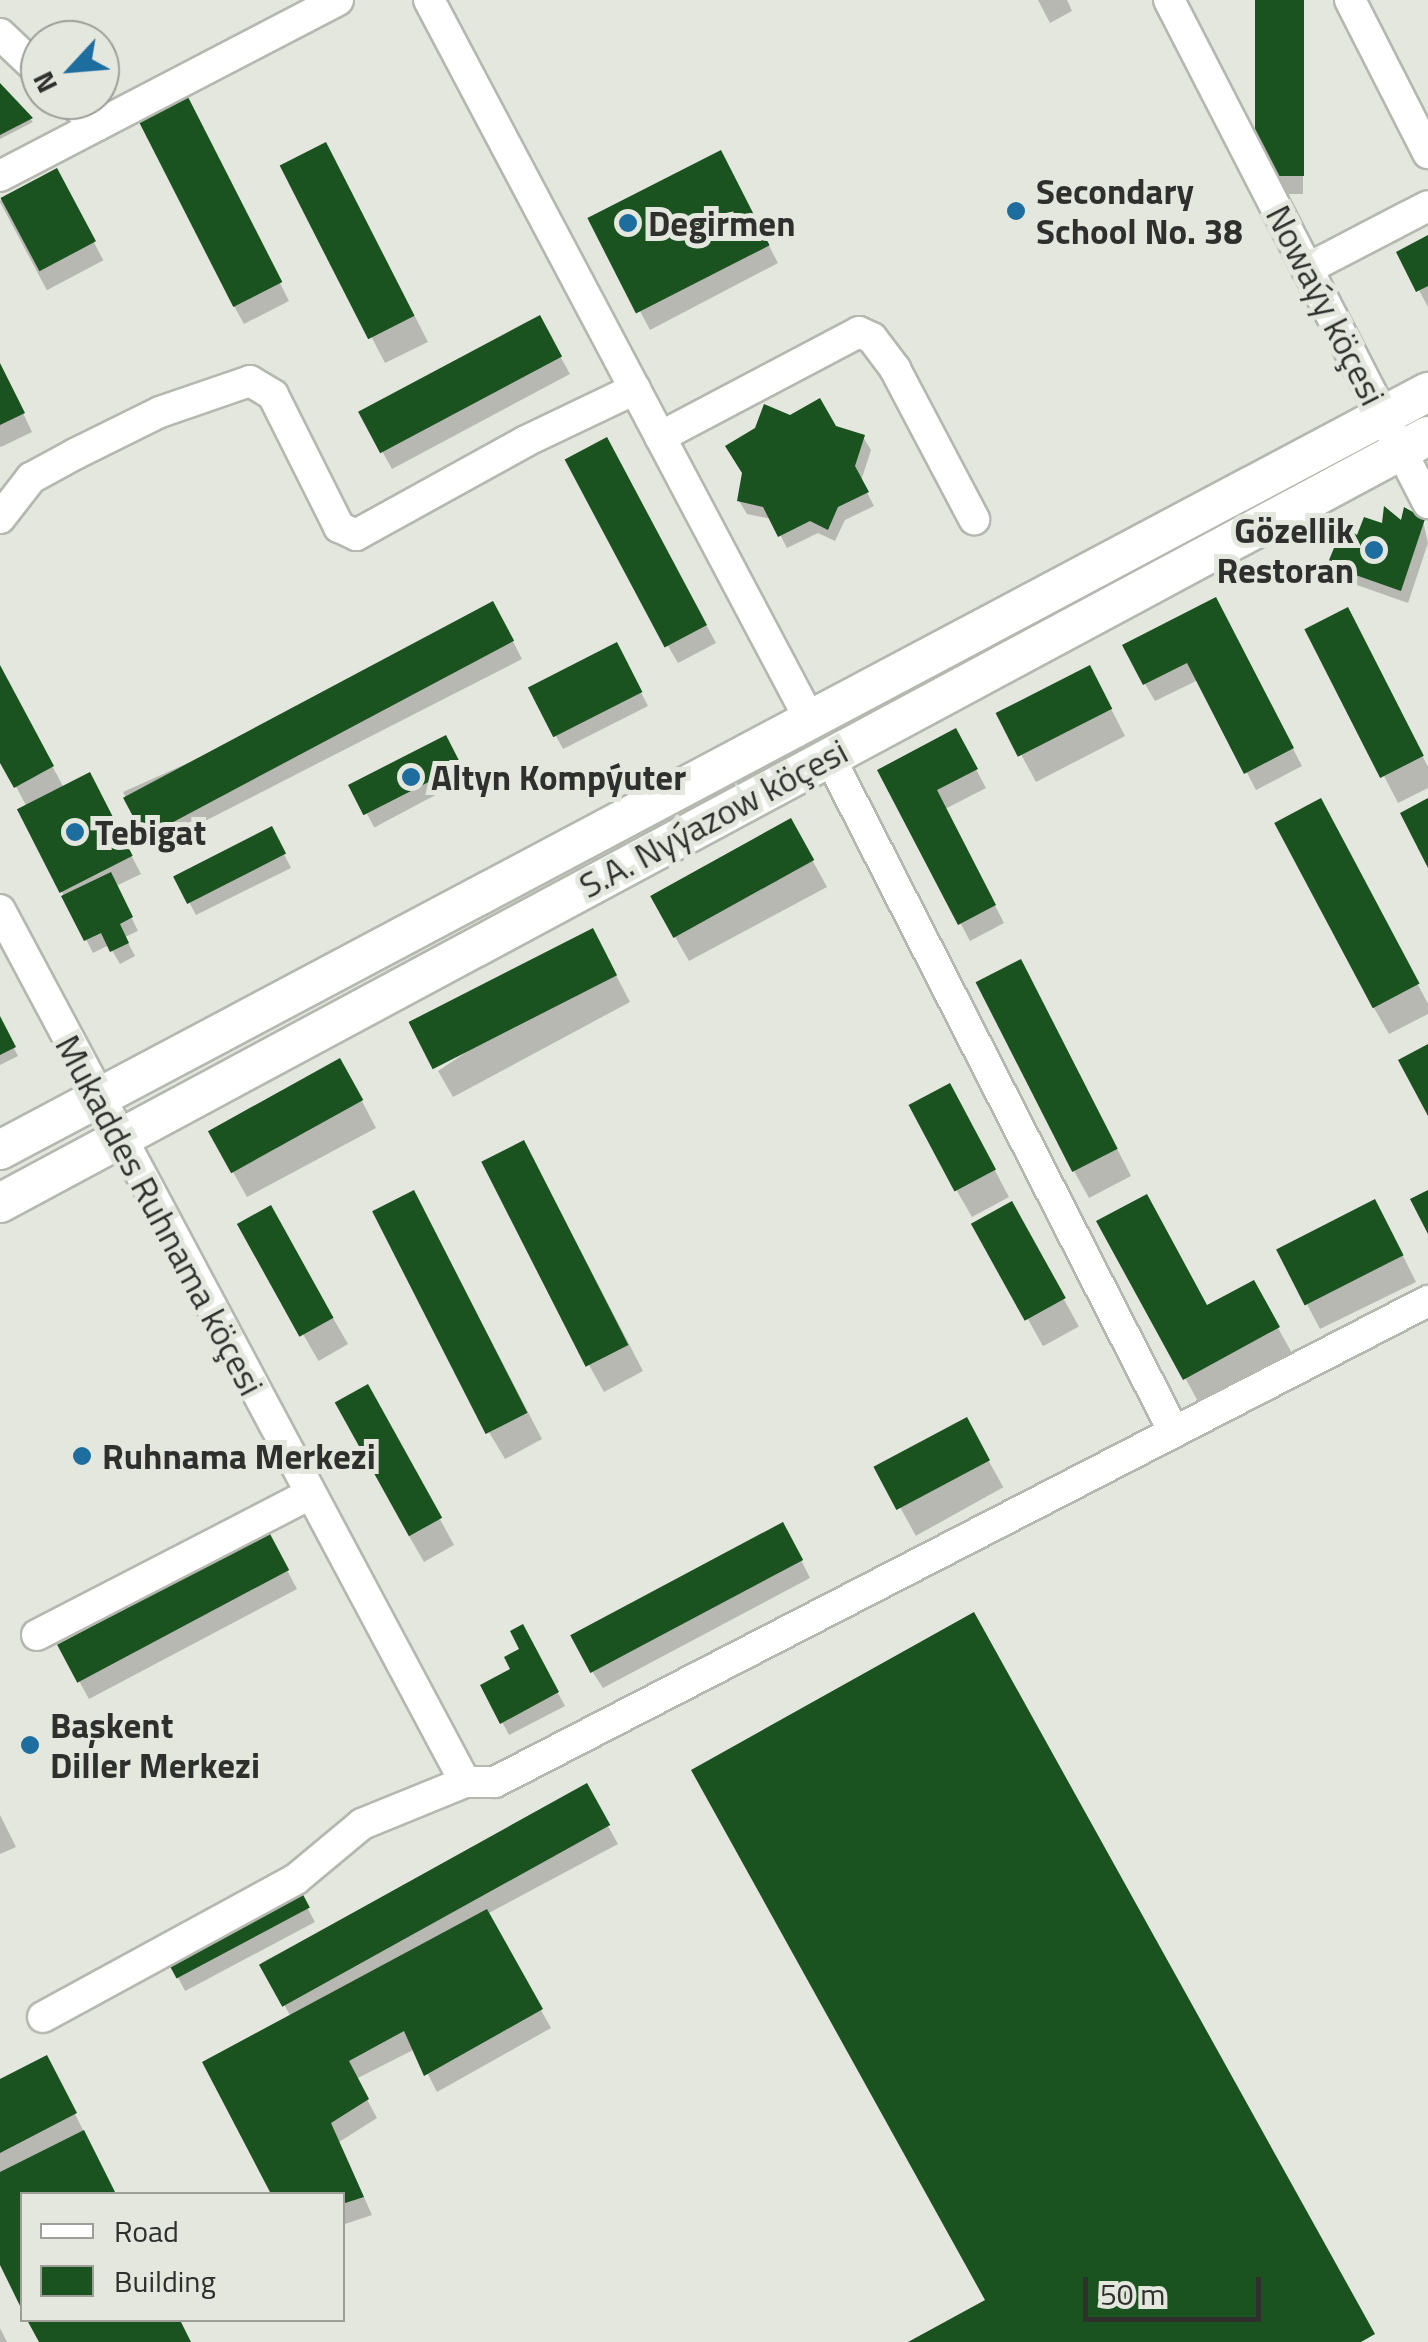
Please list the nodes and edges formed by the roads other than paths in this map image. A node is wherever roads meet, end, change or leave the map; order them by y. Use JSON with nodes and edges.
{"nodes":[{"id":1,"x":338,"y":0,"type":"edge"},
{"id":2,"x":429,"y":0,"type":"edge"},
{"id":3,"x":1169,"y":0,"type":"edge"},
{"id":4,"x":1350,"y":0,"type":"edge"},
{"id":5,"x":0,"y":34,"type":"edge"},
{"id":6,"x":20,"y":53,"type":"edge"},
{"id":7,"x":91,"y":120,"type":"edge"},
{"id":8,"x":97,"y":126,"type":"junction"},
{"id":9,"x":1428,"y":153,"type":"edge"},
{"id":10,"x":0,"y":176,"type":"edge"},
{"id":11,"x":1428,"y":206,"type":"edge"},
{"id":12,"x":1307,"y":269,"type":"junction"},
{"id":13,"x":635,"y":389,"type":"junction"},
{"id":14,"x":1428,"y":392,"type":"edge"},
{"id":15,"x":1383,"y":416,"type":"junction"},
{"id":16,"x":660,"y":437,"type":"junction"},
{"id":17,"x":1414,"y":443,"type":"edge"},
{"id":18,"x":1428,"y":504,"type":"edge"},
{"id":19,"x":0,"y":518,"type":"edge"},
{"id":20,"x":974,"y":519,"type":"dead end"},
{"id":21,"x":810,"y":720,"type":"junction"},
{"id":22,"x":829,"y":756,"type":"junction"},
{"id":23,"x":0,"y":910,"type":"edge"},
{"id":24,"x":97,"y":1098,"type":"junction"},
{"id":25,"x":117,"y":1136,"type":"junction"},
{"id":26,"x":0,"y":1150,"type":"edge"},
{"id":27,"x":0,"y":1203,"type":"edge"},
{"id":28,"x":1428,"y":1302,"type":"edge"},
{"id":29,"x":1174,"y":1432,"type":"junction"},
{"id":30,"x":310,"y":1494,"type":"junction"},
{"id":31,"x":37,"y":1635,"type":"dead end"},
{"id":32,"x":465,"y":1782,"type":"junction"},
{"id":33,"x":43,"y":2017,"type":"dead end"}],
"edges":[{"from":1,"to":8,"type":"street"},
{"from":2,"to":13,"type":"street"},
{"from":3,"to":12,"type":"street","name":"Nowaýy köçesi"},
{"from":4,"to":9,"type":"street"},
{"from":5,"to":6,"type":"street"},
{"from":7,"to":8,"type":"street"},
{"from":8,"to":10,"type":"street"},
{"from":11,"to":12,"type":"street"},
{"from":12,"to":15,"type":"street","name":"Nowaýy köçesi"},
{"from":13,"to":16,"type":"street"},
{"from":13,"to":19,"type":"street"},
{"from":14,"to":15,"type":"main road","name":"S.A. Nyýazow köçesi"},
{"from":15,"to":17,"type":"street","name":"Nowaýy köçesi"},
{"from":15,"to":21,"type":"main road","name":"S.A. Nyýazow köçesi"},
{"from":16,"to":20,"type":"street"},
{"from":16,"to":21,"type":"street"},
{"from":17,"to":18,"type":"street","name":"Nowaýy köçesi"},
{"from":17,"to":22,"type":"main road","name":"S.A. Nyýazow köçesi"},
{"from":21,"to":24,"type":"main road","name":"S.A. Nyýazow köçesi"},
{"from":22,"to":25,"type":"main road","name":"S.A. Nyýazow köçesi"},
{"from":22,"to":29,"type":"street"},
{"from":23,"to":24,"type":"street","name":"Mukaddes Ruhnama köçesi"},
{"from":24,"to":25,"type":"street","name":"Mukaddes Ruhnama köçesi"},
{"from":24,"to":26,"type":"main road","name":"S.A. Nyýazow köçesi"},
{"from":25,"to":27,"type":"main road","name":"S.A. Nyýazow köçesi"},
{"from":25,"to":30,"type":"street","name":"Mukaddes Ruhnama köçesi"},
{"from":28,"to":29,"type":"street"},
{"from":29,"to":32,"type":"street"},
{"from":30,"to":31,"type":"street"},
{"from":30,"to":32,"type":"street","name":"Mukaddes Ruhnama köçesi"},
{"from":32,"to":33,"type":"street"}]}
